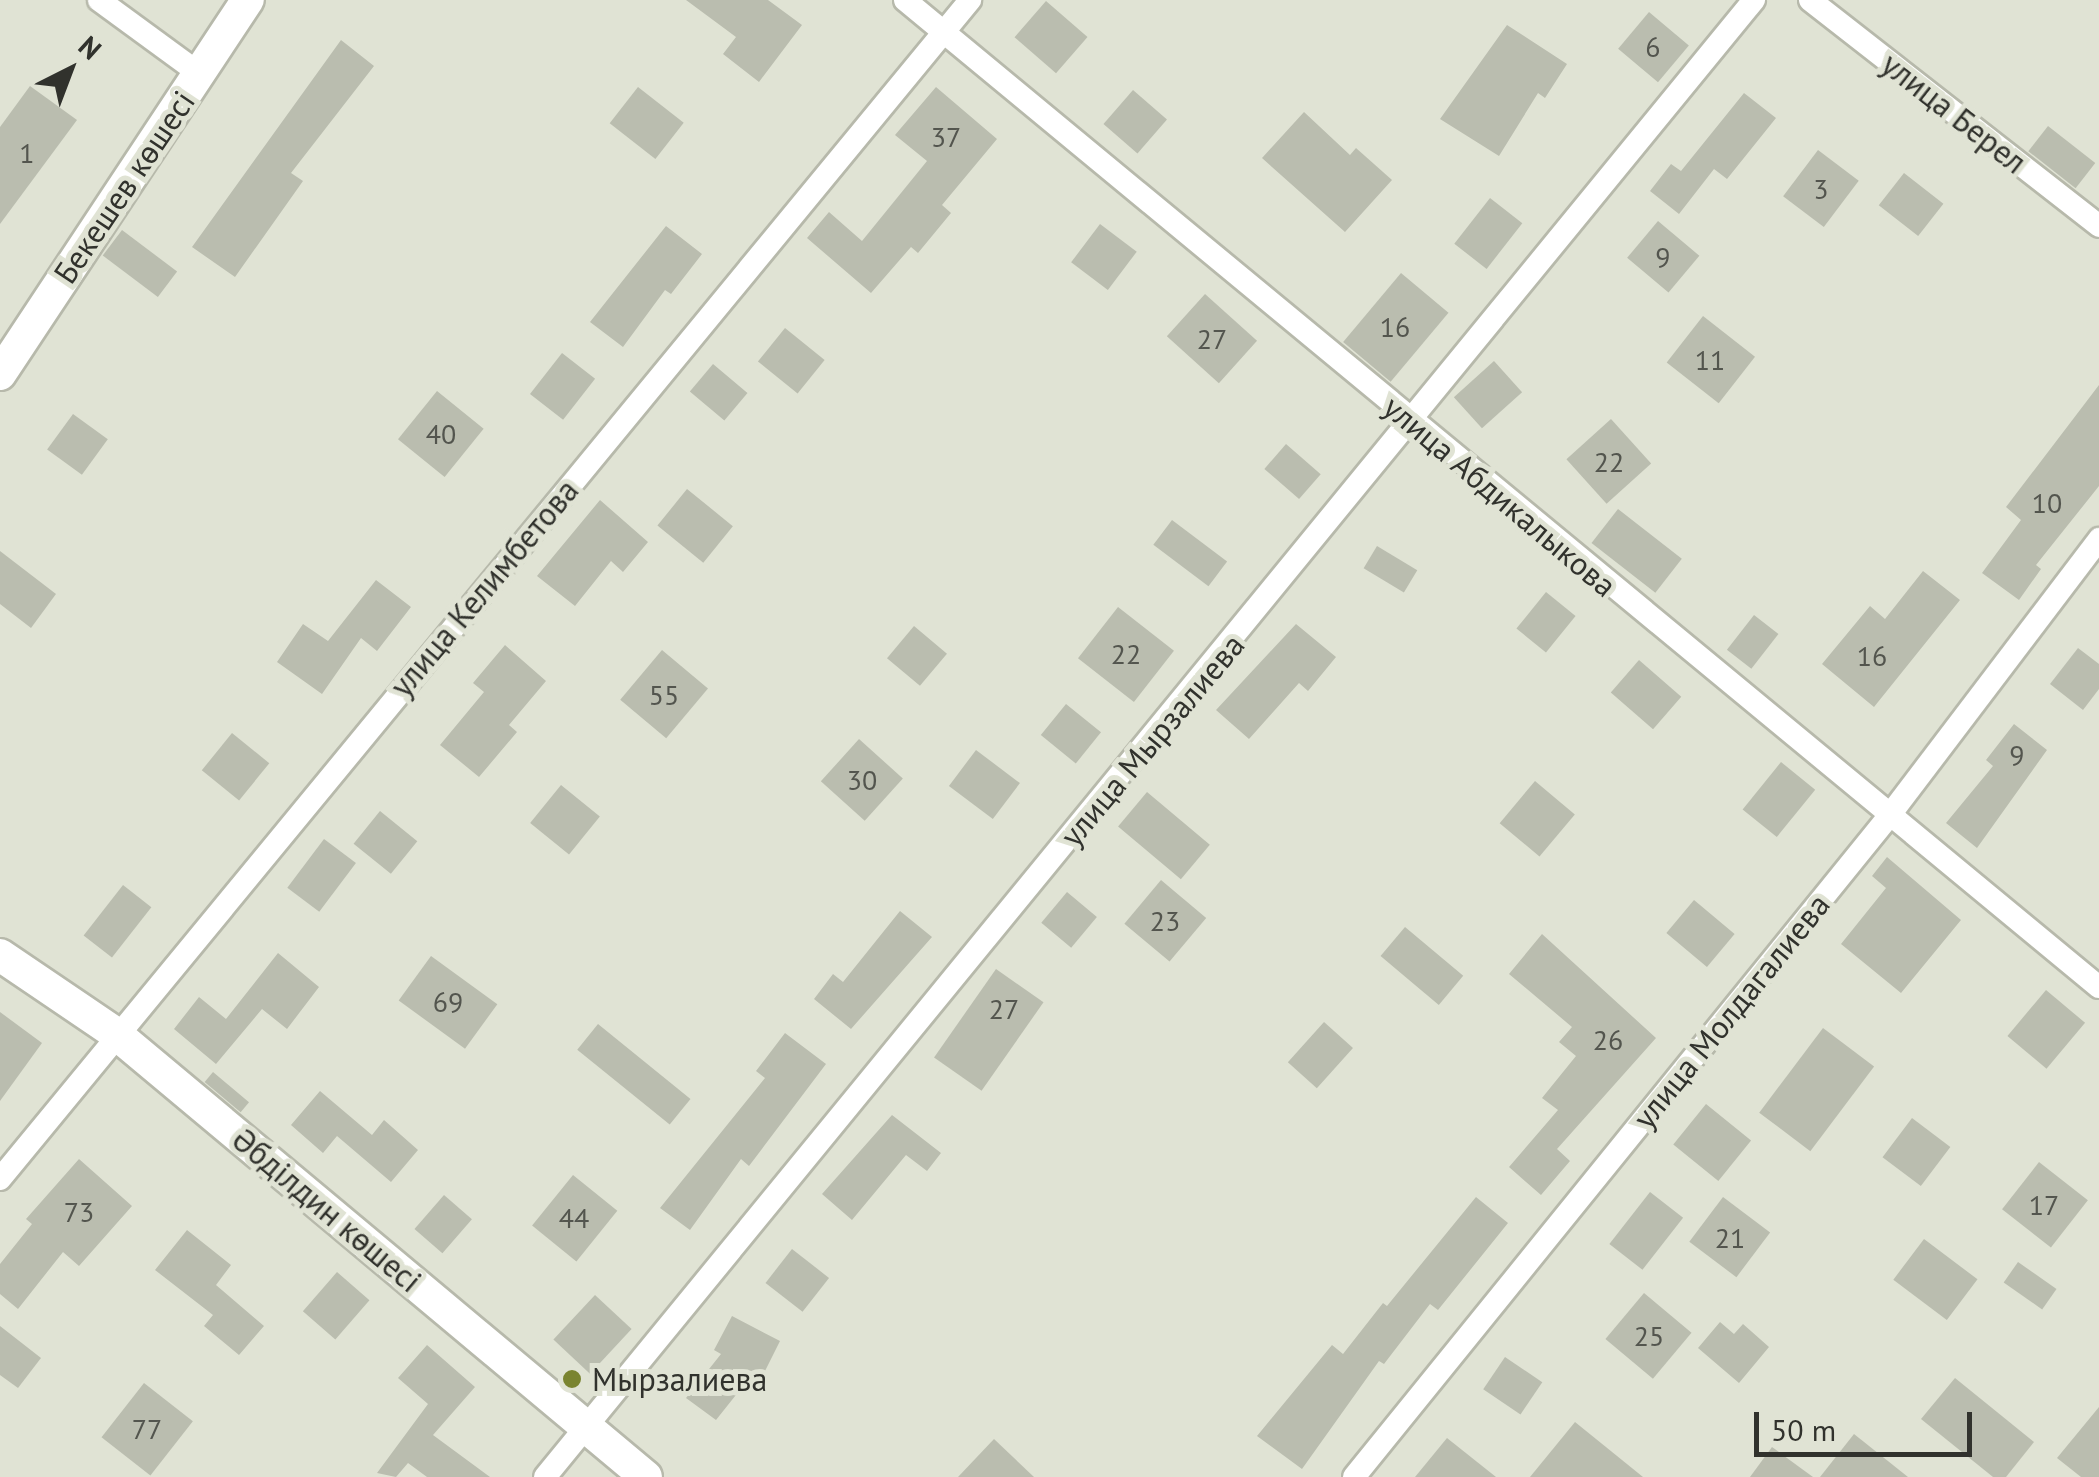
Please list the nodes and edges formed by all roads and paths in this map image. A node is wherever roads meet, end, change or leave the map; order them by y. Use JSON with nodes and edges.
{"nodes":[{"id":1,"x":99,"y":0,"type":"edge"},
{"id":2,"x":248,"y":0,"type":"edge"},
{"id":3,"x":905,"y":0,"type":"edge"},
{"id":4,"x":970,"y":0,"type":"edge"},
{"id":5,"x":1754,"y":0,"type":"edge"},
{"id":6,"x":1810,"y":0,"type":"edge"},
{"id":7,"x":947,"y":30,"type":"junction"},
{"id":8,"x":200,"y":74,"type":"junction"},
{"id":9,"x":2099,"y":226,"type":"edge"},
{"id":10,"x":0,"y":374,"type":"edge"},
{"id":11,"x":1413,"y":424,"type":"junction"},
{"id":12,"x":2099,"y":539,"type":"edge"},
{"id":13,"x":1889,"y":816,"type":"junction"},
{"id":14,"x":0,"y":955,"type":"edge"},
{"id":15,"x":2099,"y":986,"type":"edge"},
{"id":16,"x":115,"y":1032,"type":"junction"},
{"id":17,"x":0,"y":1178,"type":"edge"},
{"id":18,"x":586,"y":1426,"type":"junction"},
{"id":19,"x":545,"y":1477,"type":"edge"},
{"id":20,"x":646,"y":1477,"type":"edge"},
{"id":21,"x":1354,"y":1477,"type":"edge"}],
"edges":[{"from":1,"to":8,"type":"street"},
{"from":2,"to":8,"type":"main road","name":"Бекешев көшесі"},
{"from":3,"to":7,"type":"street","name":"улица Абдикалыкова"},
{"from":4,"to":7,"type":"street","name":"улица Келимбетова"},
{"from":5,"to":11,"type":"street","name":"улица Мырзалиева"},
{"from":6,"to":9,"type":"street","name":"улица Берел"},
{"from":7,"to":11,"type":"street","name":"улица Абдикалыкова"},
{"from":7,"to":16,"type":"street","name":"улица Келимбетова"},
{"from":8,"to":10,"type":"main road","name":"Бекешев көшесі"},
{"from":11,"to":13,"type":"street","name":"улица Абдикалыкова"},
{"from":11,"to":18,"type":"street","name":"улица Мырзалиева"},
{"from":12,"to":13,"type":"street","name":"улица Молдагалиева"},
{"from":13,"to":15,"type":"street","name":"улица Абдикалыкова"},
{"from":13,"to":21,"type":"street","name":"улица Молдагалиева"},
{"from":14,"to":16,"type":"main road","name":"Әбділдин көшесі"},
{"from":16,"to":17,"type":"street","name":"улица Келимбетова"},
{"from":16,"to":18,"type":"main road","name":"Әбділдин көшесі"},
{"from":18,"to":19,"type":"street","name":"улица Мырзалиева"},
{"from":18,"to":20,"type":"main road","name":"Әбділдин көшесі"}]}
